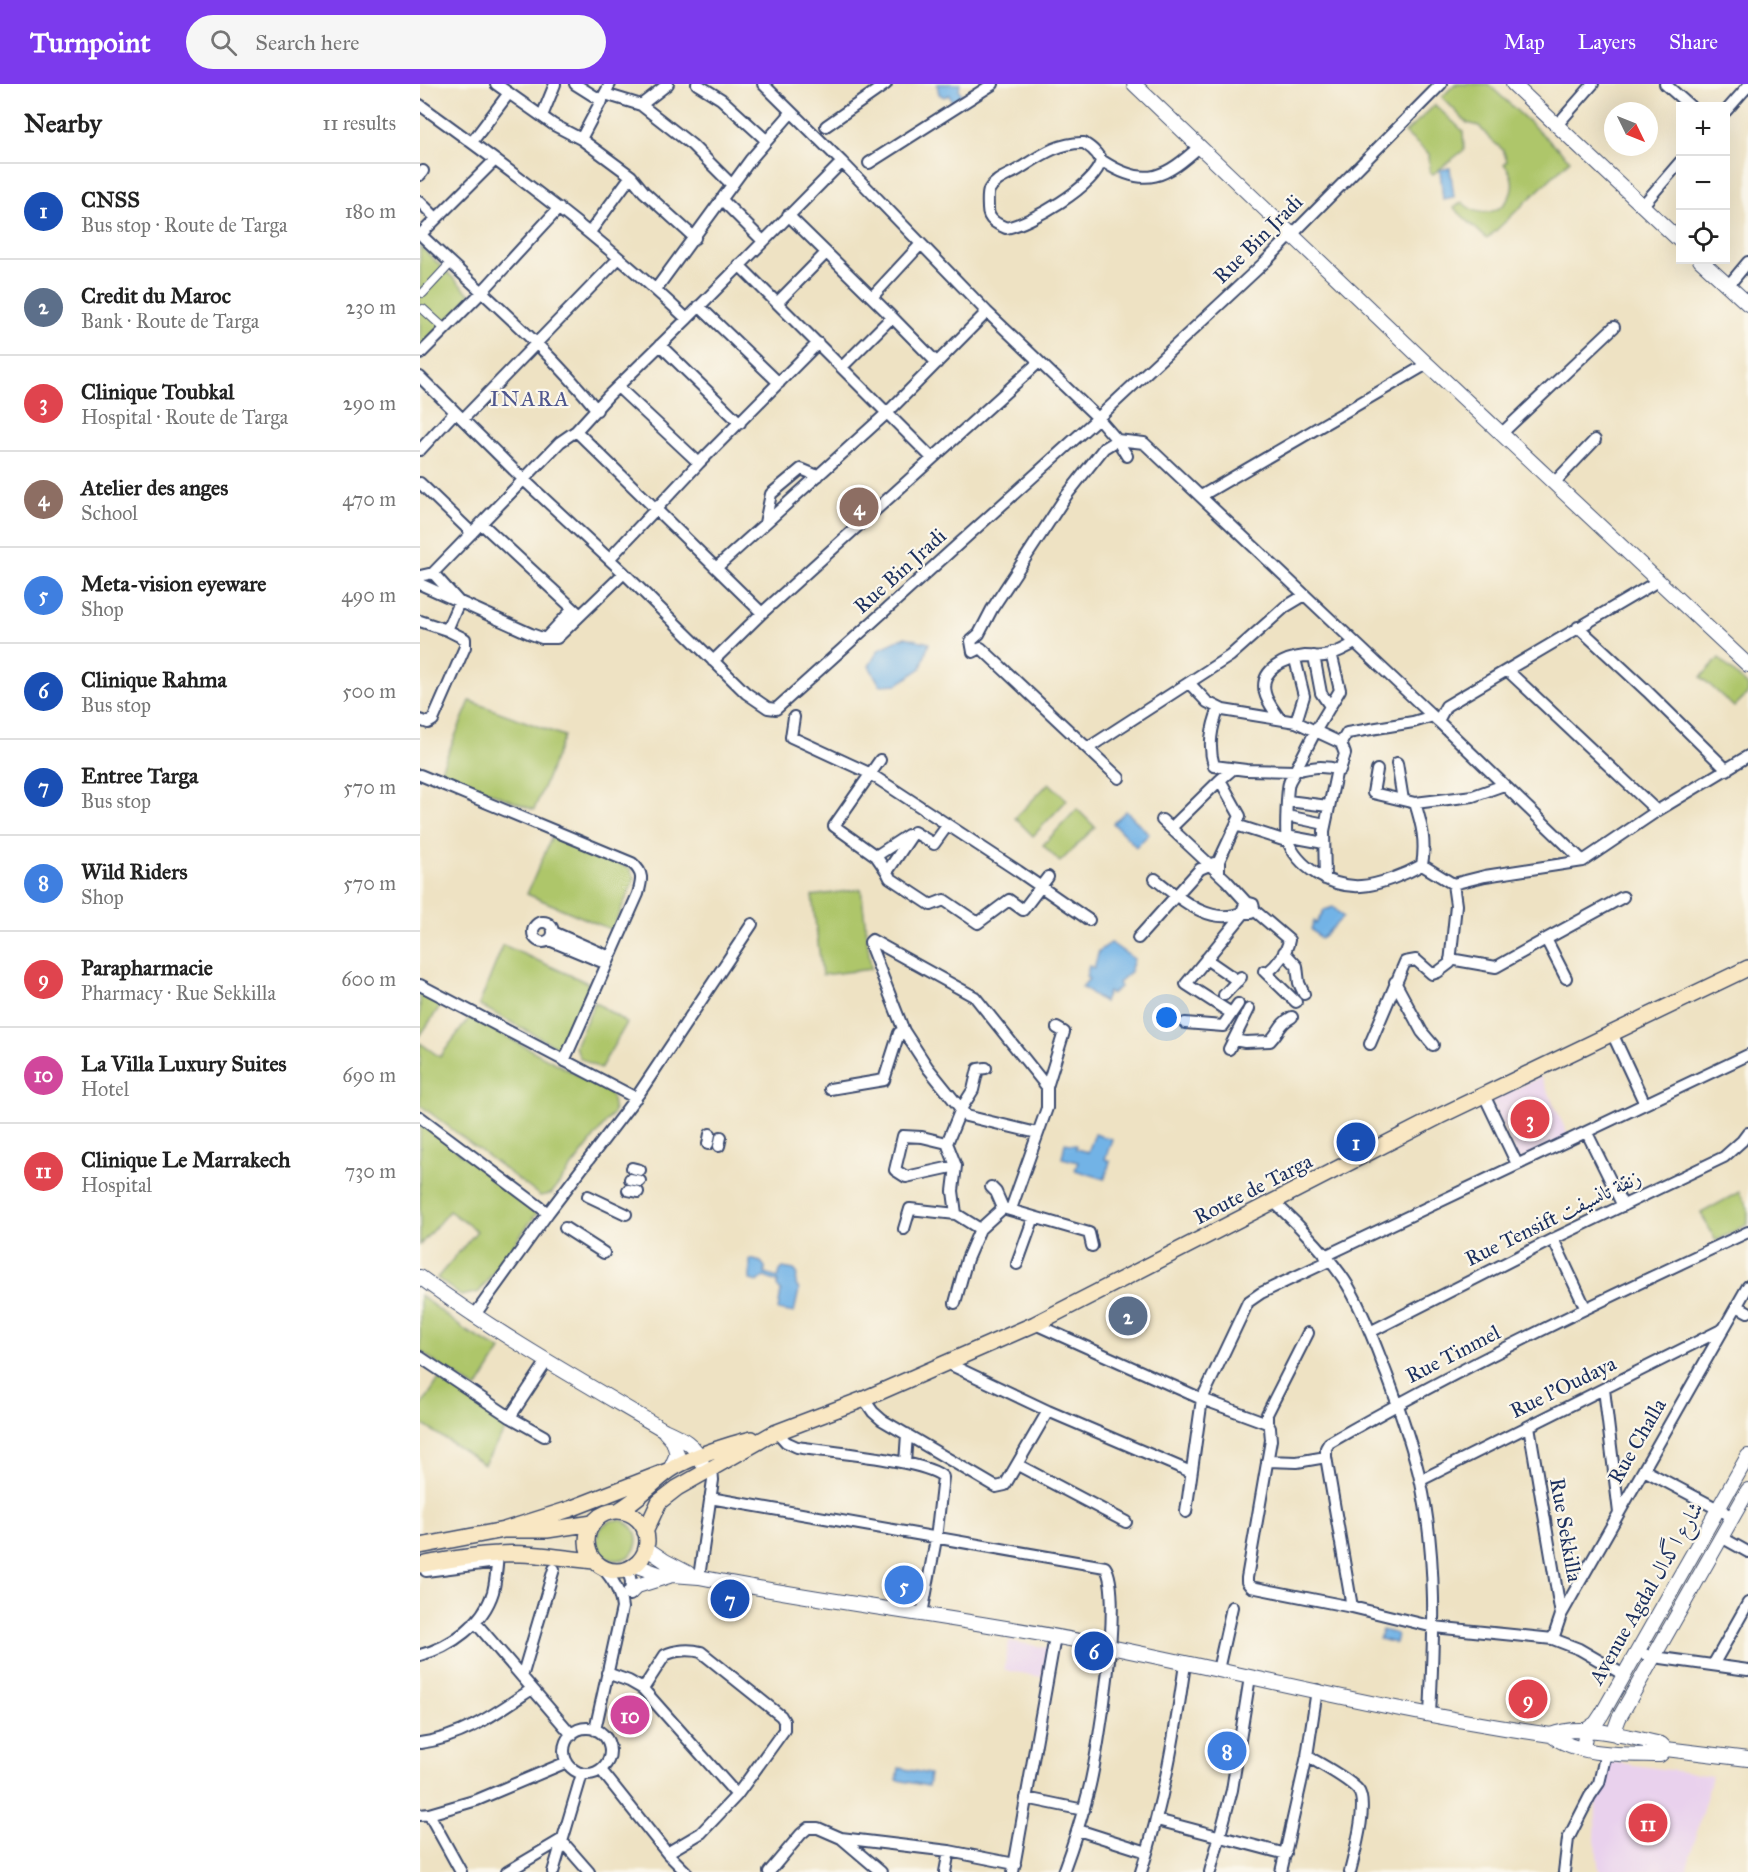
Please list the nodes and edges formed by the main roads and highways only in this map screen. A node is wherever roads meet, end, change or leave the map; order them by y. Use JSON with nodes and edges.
{"nodes":[{"id":1,"x":1748,"y":968,"type":"edge"},
{"id":2,"x":775,"y":1433,"type":"junction"},
{"id":3,"x":670,"y":1470,"type":"junction"},
{"id":4,"x":618,"y":1511,"type":"junction"},
{"id":5,"x":593,"y":1523,"type":"junction"},
{"id":6,"x":504,"y":1530,"type":"junction"},
{"id":7,"x":645,"y":1532,"type":"junction"},
{"id":8,"x":420,"y":1546,"type":"edge"},
{"id":9,"x":598,"y":1564,"type":"junction"},
{"id":10,"x":420,"y":1565,"type":"edge"}],
"edges":[{"from":1,"to":2,"type":"main road","name":"Route de Targa"},
{"from":2,"to":3,"type":"main road","name":"Route de Targa"},
{"from":2,"to":7,"type":"main road","name":"Route de Targa"},
{"from":3,"to":4,"type":"main road","name":"Route de Targa"},
{"from":3,"to":6,"type":"main road"},
{"from":4,"to":5,"type":"main road"},
{"from":4,"to":7,"type":"main road"},
{"from":5,"to":6,"type":"main road"},
{"from":5,"to":9,"type":"main road"},
{"from":6,"to":8,"type":"main road"},
{"from":7,"to":9,"type":"main road"},
{"from":9,"to":10,"type":"main road"}]}
